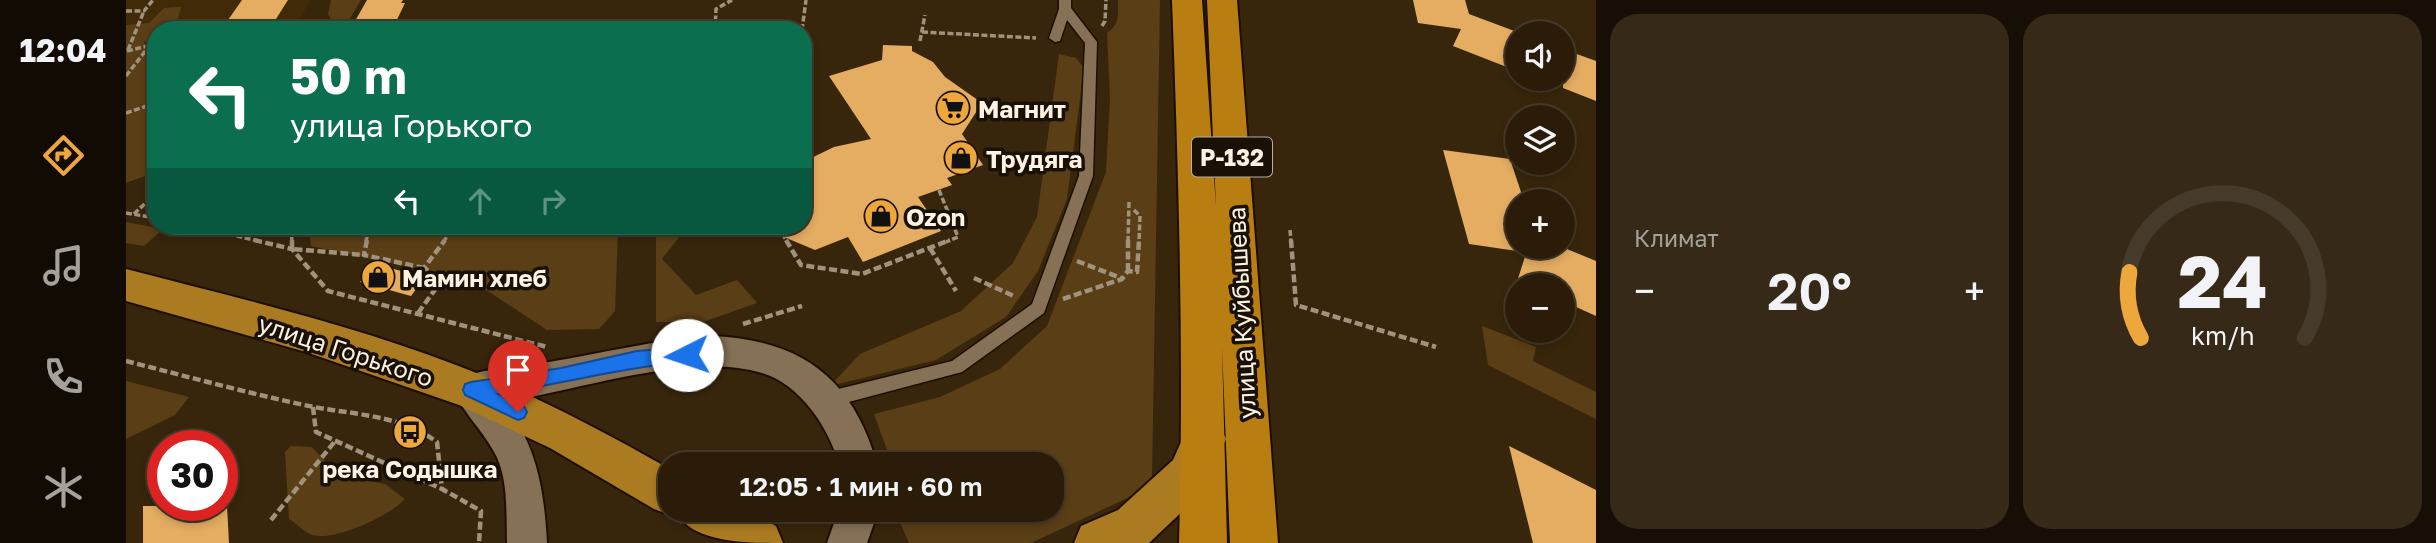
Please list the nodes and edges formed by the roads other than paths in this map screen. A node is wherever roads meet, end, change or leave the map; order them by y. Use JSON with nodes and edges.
{"nodes":[{"id":1,"x":1187,"y":0,"type":"edge"},
{"id":2,"x":1222,"y":0,"type":"edge"},
{"id":3,"x":1065,"y":4,"type":"edge"},
{"id":4,"x":1055,"y":38,"type":"road end"},
{"id":5,"x":126,"y":285,"type":"edge"},
{"id":6,"x":471,"y":390,"type":"junction"},
{"id":7,"x":827,"y":400,"type":"junction"},
{"id":8,"x":1204,"y":439,"type":"junction"},
{"id":9,"x":855,"y":452,"type":"edge"},
{"id":10,"x":658,"y":487,"type":"edge"},
{"id":11,"x":721,"y":522,"type":"edge"},
{"id":12,"x":855,"y":522,"type":"edge"},
{"id":13,"x":527,"y":543,"type":"edge"},
{"id":14,"x":758,"y":543,"type":"edge"},
{"id":15,"x":848,"y":543,"type":"edge"},
{"id":16,"x":1098,"y":543,"type":"edge"},
{"id":17,"x":1203,"y":543,"type":"edge"},
{"id":18,"x":1254,"y":543,"type":"edge"}],
"edges":[{"from":1,"to":8,"type":"highway","name":"улица Куйбышева","number":"Р-132"},
{"from":2,"to":18,"type":"highway","name":"улица Куйбышева","number":"Р-132"},
{"from":3,"to":4,"type":"lane"},
{"from":3,"to":7,"type":"lane"},
{"from":5,"to":6,"type":"main road","name":"улица Горького"},
{"from":6,"to":7,"type":"street"},
{"from":6,"to":10,"type":"main road","name":"улица Горького"},
{"from":6,"to":13,"type":"street"},
{"from":7,"to":9,"type":"street"},
{"from":8,"to":16,"type":"main road"},
{"from":8,"to":17,"type":"highway","name":"улица Куйбышева","number":"Р-132"},
{"from":11,"to":14,"type":"main road"},
{"from":12,"to":15,"type":"street"}]}
